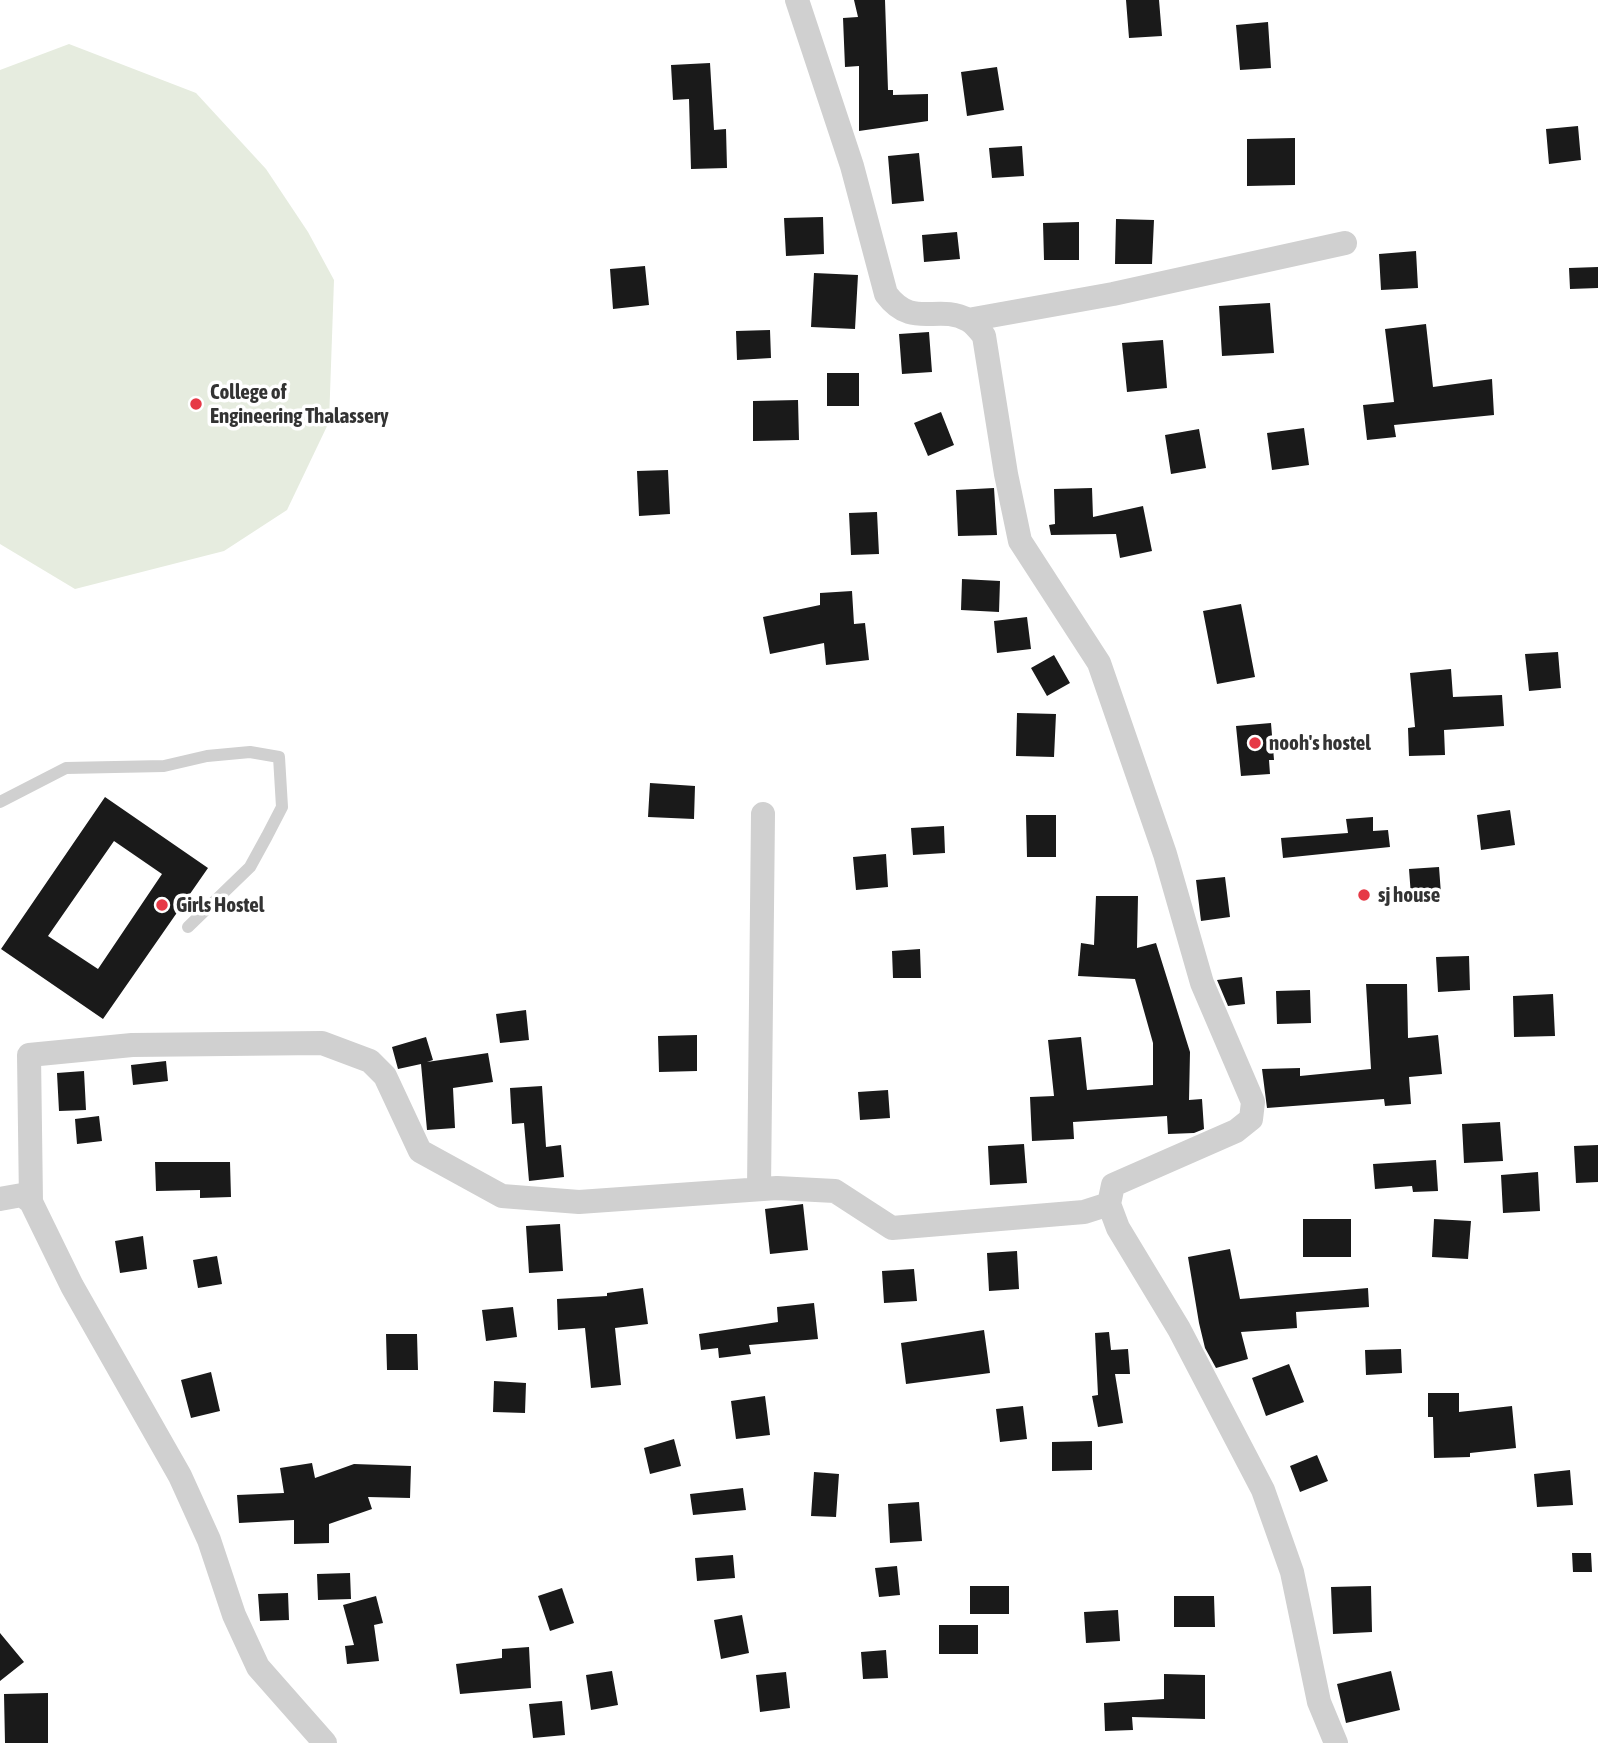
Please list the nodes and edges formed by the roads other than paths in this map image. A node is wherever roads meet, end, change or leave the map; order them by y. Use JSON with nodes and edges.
{"nodes":[{"id":1,"x":797,"y":0,"type":"edge"},
{"id":2,"x":1345,"y":243,"type":"dead end"},
{"id":3,"x":968,"y":320,"type":"junction"},
{"id":4,"x":0,"y":802,"type":"edge"},
{"id":5,"x":763,"y":814,"type":"dead end"},
{"id":6,"x":188,"y":927,"type":"dead end"},
{"id":7,"x":760,"y":1189,"type":"junction"},
{"id":8,"x":0,"y":1199,"type":"edge"},
{"id":9,"x":31,"y":1202,"type":"junction"},
{"id":10,"x":1109,"y":1203,"type":"junction"},
{"id":11,"x":325,"y":1743,"type":"edge"},
{"id":12,"x":1336,"y":1743,"type":"edge"}],
"edges":[{"from":1,"to":3,"type":"street"},
{"from":2,"to":3,"type":"street"},
{"from":3,"to":10,"type":"street"},
{"from":4,"to":6,"type":"lane"},
{"from":5,"to":7,"type":"street"},
{"from":7,"to":9,"type":"street"},
{"from":7,"to":10,"type":"street"},
{"from":8,"to":9,"type":"street"},
{"from":9,"to":11,"type":"street"},
{"from":10,"to":12,"type":"street"}]}
